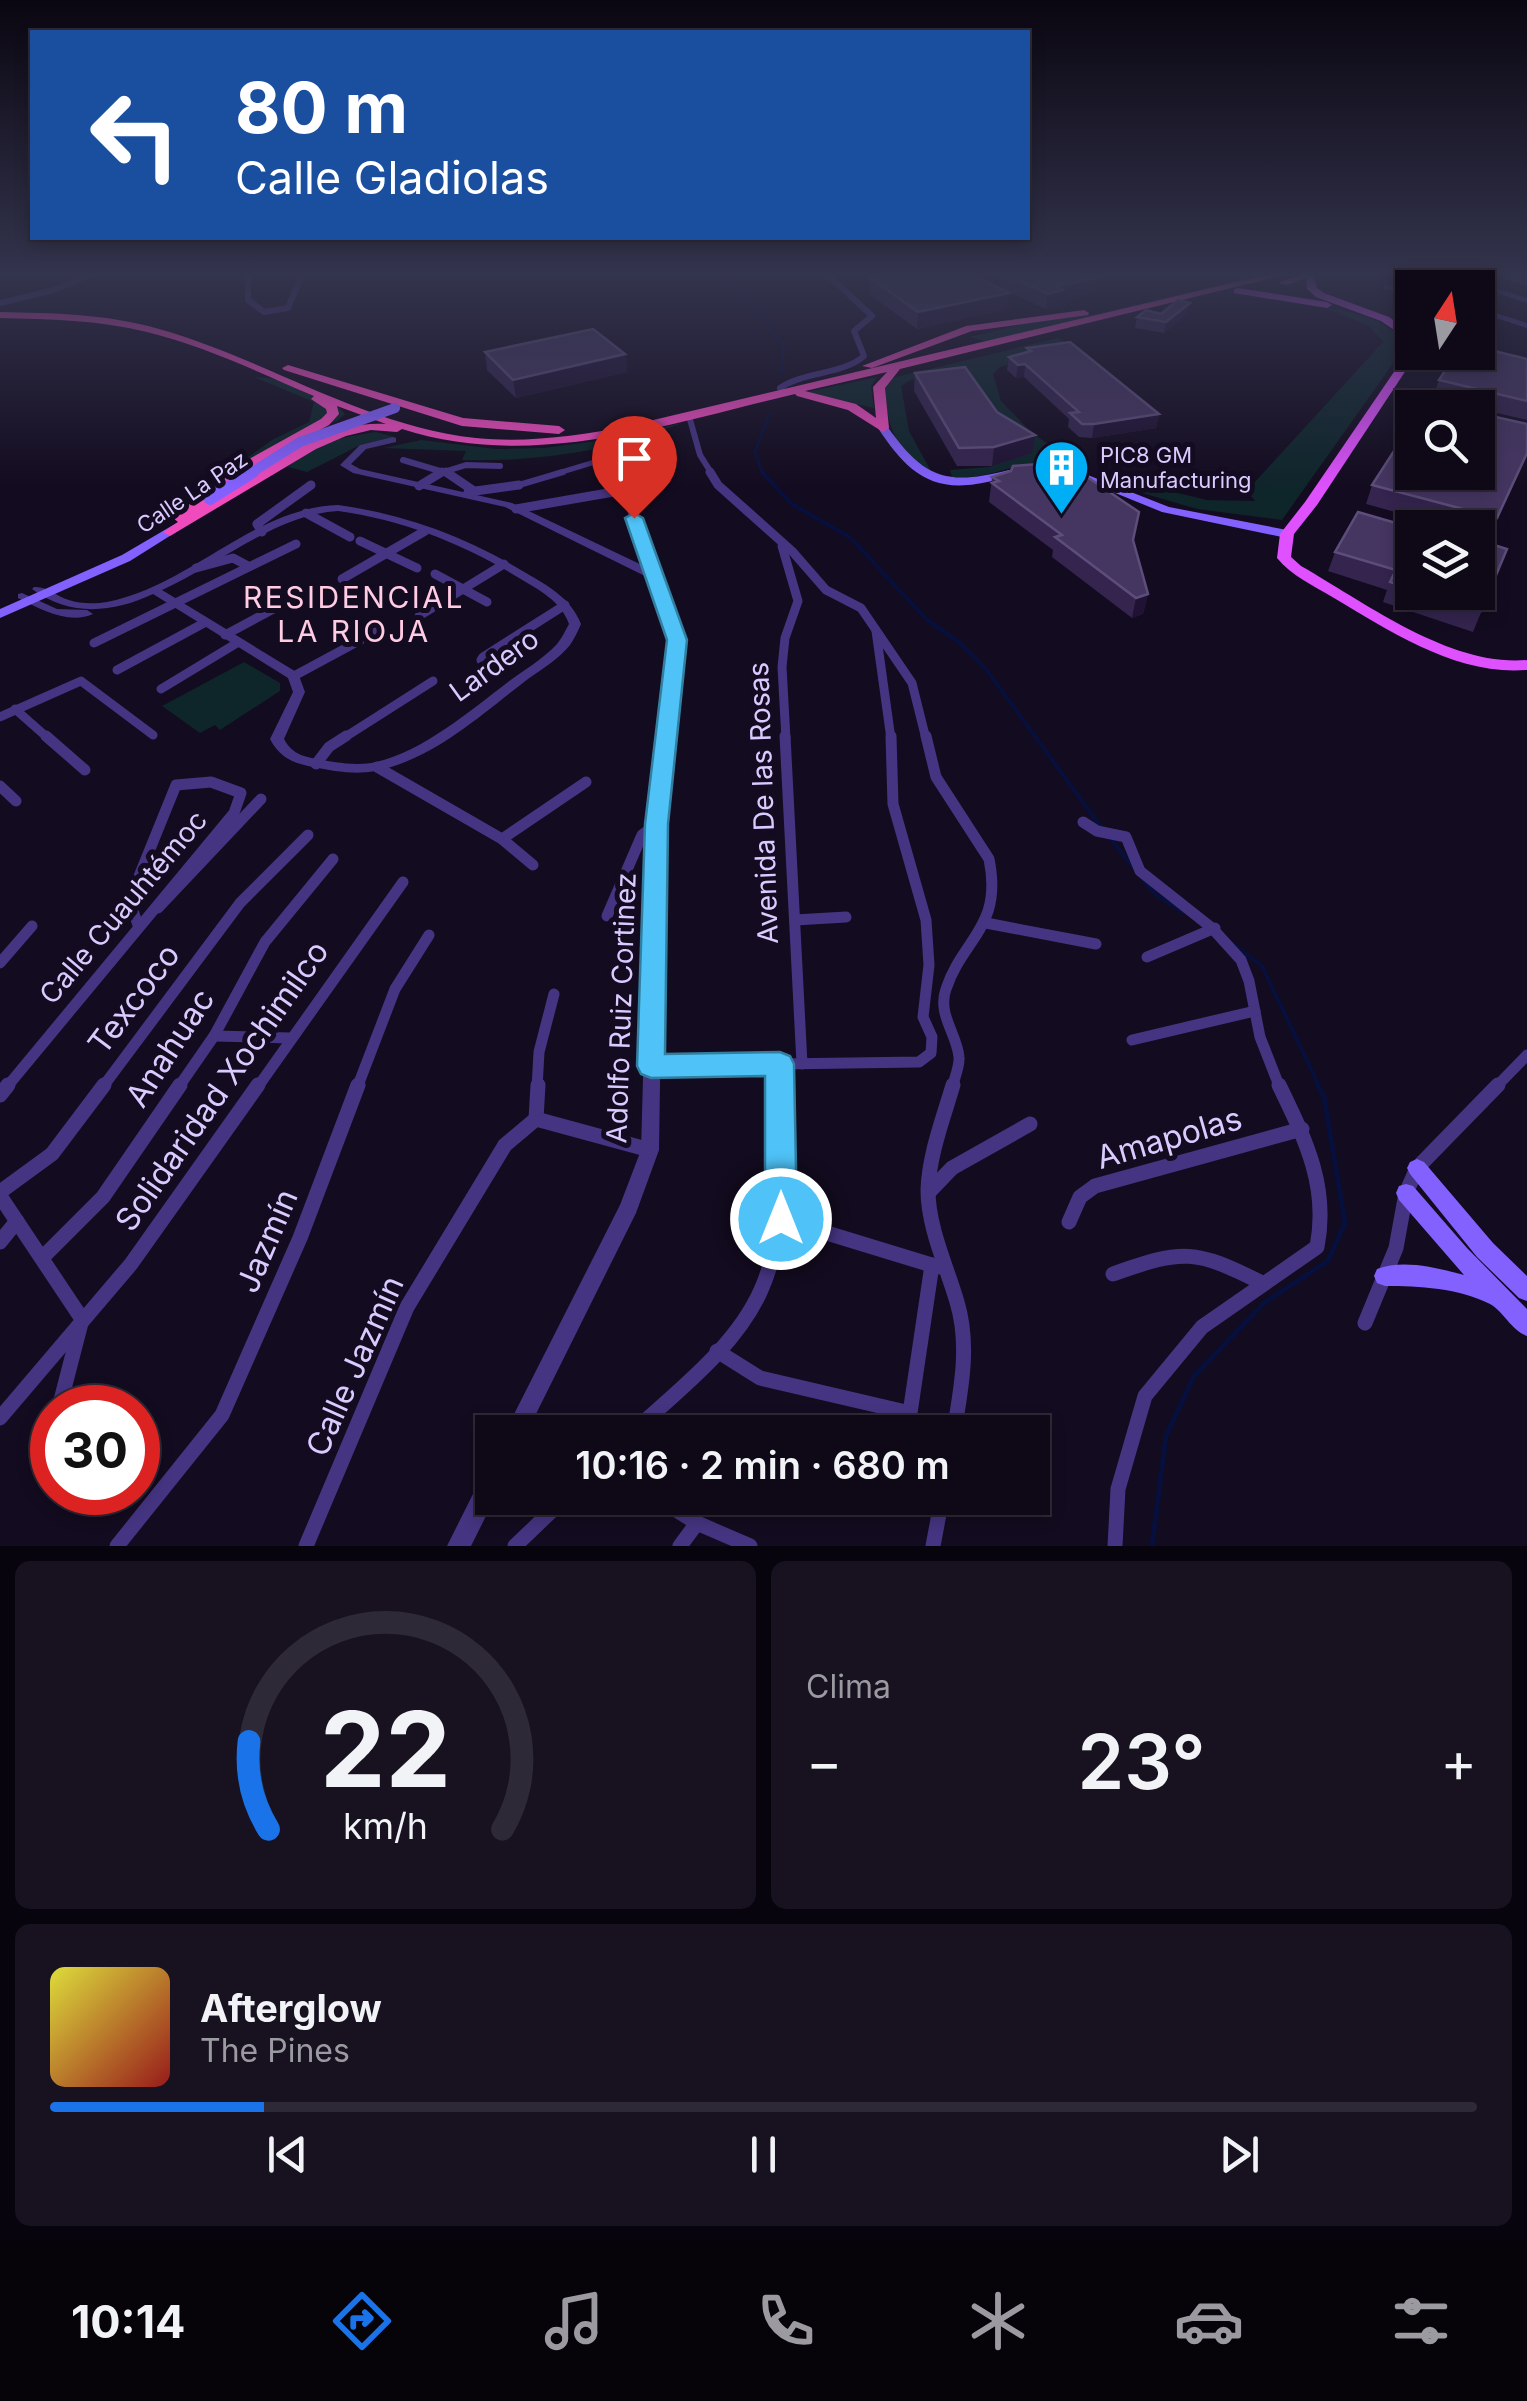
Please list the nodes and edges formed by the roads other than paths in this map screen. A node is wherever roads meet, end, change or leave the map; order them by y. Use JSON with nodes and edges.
{"nodes":[{"id":1,"x":194,"y":344,"type":"edge"},
{"id":2,"x":859,"y":344,"type":"edge"},
{"id":3,"x":922,"y":344,"type":"edge"},
{"id":4,"x":1000,"y":344,"type":"edge"},
{"id":5,"x":265,"y":366,"type":"junction"},
{"id":6,"x":898,"y":368,"type":"junction"},
{"id":7,"x":1401,"y":370,"type":"edge"},
{"id":8,"x":783,"y":390,"type":"junction"},
{"id":9,"x":400,"y":406,"type":"junction"},
{"id":10,"x":689,"y":416,"type":"junction"},
{"id":11,"x":883,"y":428,"type":"junction"},
{"id":12,"x":604,"y":429,"type":"junction"},
{"id":13,"x":427,"y":432,"type":"junction"},
{"id":14,"x":396,"y":435,"type":"junction"},
{"id":15,"x":617,"y":451,"type":"joint"},
{"id":16,"x":403,"y":460,"type":"dead end"},
{"id":17,"x":500,"y":466,"type":"dead end"},
{"id":18,"x":1025,"y":468,"type":"edge"},
{"id":19,"x":1061,"y":468,"type":"edge"},
{"id":20,"x":442,"y":469,"type":"junction"},
{"id":21,"x":311,"y":484,"type":"dead end"},
{"id":22,"x":519,"y":485,"type":"joint"},
{"id":23,"x":419,"y":486,"type":"junction"},
{"id":24,"x":624,"y":490,"type":"junction"},
{"id":25,"x":474,"y":491,"type":"junction"},
{"id":26,"x":457,"y":494,"type":"junction"},
{"id":27,"x":213,"y":500,"type":"junction"},
{"id":28,"x":516,"y":509,"type":"junction"},
{"id":29,"x":310,"y":516,"type":"junction"},
{"id":30,"x":180,"y":518,"type":"junction"},
{"id":31,"x":262,"y":526,"type":"junction"},
{"id":32,"x":170,"y":532,"type":"junction"},
{"id":33,"x":421,"y":534,"type":"junction"},
{"id":34,"x":1287,"y":534,"type":"junction"},
{"id":35,"x":350,"y":538,"type":"dead end"},
{"id":36,"x":360,"y":541,"type":"dead end"},
{"id":37,"x":296,"y":544,"type":"dead end"},
{"id":38,"x":782,"y":546,"type":"junction"},
{"id":39,"x":387,"y":553,"type":"junction"},
{"id":40,"x":248,"y":566,"type":"junction"},
{"id":41,"x":500,"y":567,"type":"junction"},
{"id":42,"x":196,"y":568,"type":"junction"},
{"id":43,"x":417,"y":568,"type":"dead end"},
{"id":44,"x":435,"y":574,"type":"dead end"},
{"id":45,"x":653,"y":575,"type":"junction"},
{"id":46,"x":342,"y":579,"type":"dead end"},
{"id":47,"x":462,"y":589,"type":"junction"},
{"id":48,"x":160,"y":590,"type":"junction"},
{"id":49,"x":304,"y":592,"type":"dead end"},
{"id":50,"x":34,"y":596,"type":"junction"},
{"id":51,"x":487,"y":602,"type":"dead end"},
{"id":52,"x":174,"y":604,"type":"junction"},
{"id":53,"x":565,"y":605,"type":"junction"},
{"id":54,"x":0,"y":606,"type":"edge"},
{"id":55,"x":0,"y":614,"type":"edge"},
{"id":56,"x":419,"y":616,"type":"dead end"},
{"id":57,"x":204,"y":622,"type":"junction"},
{"id":58,"x":381,"y":629,"type":"dead end"},
{"id":59,"x":876,"y":630,"type":"junction"},
{"id":60,"x":231,"y":639,"type":"junction"},
{"id":61,"x":94,"y":644,"type":"dead end"},
{"id":62,"x":1527,"y":665,"type":"edge"},
{"id":63,"x":493,"y":668,"type":"dead end"},
{"id":64,"x":117,"y":670,"type":"dead end"},
{"id":65,"x":294,"y":676,"type":"junction"},
{"id":66,"x":433,"y":681,"type":"dead end"},
{"id":67,"x":160,"y":689,"type":"dead end"},
{"id":68,"x":15,"y":710,"type":"junction"},
{"id":69,"x":0,"y":717,"type":"edge"},
{"id":70,"x":153,"y":735,"type":"dead end"},
{"id":71,"x":316,"y":764,"type":"junction"},
{"id":72,"x":377,"y":767,"type":"junction"},
{"id":73,"x":85,"y":770,"type":"dead end"},
{"id":74,"x":586,"y":782,"type":"dead end"},
{"id":75,"x":0,"y":786,"type":"edge"},
{"id":76,"x":261,"y":799,"type":"dead end"},
{"id":77,"x":16,"y":801,"type":"dead end"},
{"id":78,"x":1083,"y":822,"type":"dead end"},
{"id":79,"x":656,"y":824,"type":"junction"},
{"id":80,"x":308,"y":835,"type":"dead end"},
{"id":81,"x":502,"y":839,"type":"junction"},
{"id":82,"x":333,"y":859,"type":"dead end"},
{"id":83,"x":533,"y":865,"type":"dead end"},
{"id":84,"x":403,"y":882,"type":"dead end"},
{"id":85,"x":149,"y":912,"type":"junction"},
{"id":86,"x":608,"y":916,"type":"dead end"},
{"id":87,"x":846,"y":918,"type":"dead end"},
{"id":88,"x":794,"y":920,"type":"junction"},
{"id":89,"x":986,"y":924,"type":"junction"},
{"id":90,"x":138,"y":925,"type":"junction"},
{"id":91,"x":32,"y":926,"type":"dead end"},
{"id":92,"x":1215,"y":928,"type":"junction"},
{"id":93,"x":429,"y":935,"type":"dead end"},
{"id":94,"x":1096,"y":944,"type":"dead end"},
{"id":95,"x":1147,"y":956,"type":"dead end"},
{"id":96,"x":0,"y":963,"type":"edge"},
{"id":97,"x":554,"y":994,"type":"dead end"},
{"id":98,"x":1255,"y":1011,"type":"junction"},
{"id":99,"x":214,"y":1036,"type":"junction"},
{"id":100,"x":290,"y":1038,"type":"junction"},
{"id":101,"x":1132,"y":1040,"type":"dead end"},
{"id":102,"x":1527,"y":1055,"type":"edge"},
{"id":103,"x":780,"y":1064,"type":"junction"},
{"id":104,"x":802,"y":1064,"type":"junction"},
{"id":105,"x":651,"y":1066,"type":"junction"},
{"id":106,"x":0,"y":1095,"type":"edge"},
{"id":107,"x":536,"y":1119,"type":"junction"},
{"id":108,"x":1030,"y":1124,"type":"dead end"},
{"id":109,"x":1302,"y":1130,"type":"junction"},
{"id":110,"x":650,"y":1150,"type":"junction"},
{"id":111,"x":1418,"y":1168,"type":"junction"},
{"id":112,"x":928,"y":1193,"type":"junction"},
{"id":113,"x":1406,"y":1193,"type":"junction"},
{"id":114,"x":0,"y":1194,"type":"edge"},
{"id":115,"x":781,"y":1219,"type":"junction"},
{"id":116,"x":17,"y":1221,"type":"junction"},
{"id":117,"x":1069,"y":1222,"type":"dead end"},
{"id":118,"x":0,"y":1242,"type":"edge"},
{"id":119,"x":43,"y":1258,"type":"junction"},
{"id":120,"x":938,"y":1267,"type":"junction"},
{"id":121,"x":1113,"y":1274,"type":"dead end"},
{"id":122,"x":1385,"y":1276,"type":"junction"},
{"id":123,"x":1262,"y":1283,"type":"junction"},
{"id":124,"x":1527,"y":1292,"type":"edge"},
{"id":125,"x":1499,"y":1297,"type":"junction"},
{"id":126,"x":82,"y":1319,"type":"junction"},
{"id":127,"x":1366,"y":1323,"type":"dead end"},
{"id":128,"x":1527,"y":1325,"type":"edge"},
{"id":129,"x":717,"y":1351,"type":"junction"},
{"id":130,"x":65,"y":1385,"type":"edge"},
{"id":131,"x":525,"y":1415,"type":"edge"},
{"id":132,"x":650,"y":1415,"type":"edge"},
{"id":133,"x":957,"y":1415,"type":"edge"},
{"id":134,"x":0,"y":1418,"type":"edge"},
{"id":135,"x":475,"y":1515,"type":"edge"},
{"id":136,"x":548,"y":1515,"type":"edge"},
{"id":137,"x":685,"y":1515,"type":"edge"},
{"id":138,"x":939,"y":1515,"type":"edge"},
{"id":139,"x":697,"y":1523,"type":"junction"},
{"id":140,"x":116,"y":1546,"type":"edge"},
{"id":141,"x":306,"y":1546,"type":"edge"},
{"id":142,"x":460,"y":1546,"type":"edge"},
{"id":143,"x":516,"y":1546,"type":"edge"},
{"id":144,"x":680,"y":1546,"type":"edge"},
{"id":145,"x":750,"y":1546,"type":"edge"},
{"id":146,"x":933,"y":1546,"type":"edge"},
{"id":147,"x":1116,"y":1546,"type":"edge"}],
"edges":[{"from":1,"to":5,"type":"highway"},
{"from":2,"to":8,"type":"street"},
{"from":3,"to":8,"type":"highway"},
{"from":4,"to":6,"type":"highway"},
{"from":5,"to":9,"type":"highway"},
{"from":5,"to":12,"type":"highway"},
{"from":5,"to":13,"type":"highway"},
{"from":5,"to":30,"type":"highway"},
{"from":6,"to":8,"type":"highway"},
{"from":6,"to":11,"type":"highway"},
{"from":7,"to":34,"type":"main road"},
{"from":8,"to":10,"type":"highway"},
{"from":8,"to":11,"type":"highway"},
{"from":8,"to":12,"type":"highway"},
{"from":9,"to":12,"type":"highway"},
{"from":9,"to":27,"type":"main road","name":"Calle La Paz","bridge":true},
{"from":10,"to":13,"type":"highway"},
{"from":10,"to":38,"type":"street"},
{"from":11,"to":18,"type":"main road"},
{"from":13,"to":14,"type":"highway"},
{"from":14,"to":23,"type":"street"},
{"from":14,"to":32,"type":"highway"},
{"from":15,"to":22,"type":"street"},
{"from":15,"to":24,"type":"street","name":"Adolfo Ruiz Cortinez"},
{"from":16,"to":20,"type":"street"},
{"from":17,"to":20,"type":"street"},
{"from":19,"to":34,"type":"main road"},
{"from":20,"to":23,"type":"street"},
{"from":20,"to":25,"type":"street"},
{"from":21,"to":31,"type":"street"},
{"from":22,"to":25,"type":"street"},
{"from":23,"to":26,"type":"street"},
{"from":24,"to":28,"type":"street"},
{"from":24,"to":45,"type":"street","name":"Adolfo Ruiz Cortinez"},
{"from":25,"to":26,"type":"street"},
{"from":26,"to":28,"type":"street"},
{"from":27,"to":30,"type":"main road","name":"Calle La Paz"},
{"from":27,"to":32,"type":"main road","name":"Calle La Paz"},
{"from":28,"to":45,"type":"street"},
{"from":29,"to":31,"type":"street","name":"Lardero"},
{"from":29,"to":33,"type":"street","name":"Lardero"},
{"from":29,"to":35,"type":"street"},
{"from":30,"to":50,"type":"main road","name":"Calle La Paz"},
{"from":31,"to":42,"type":"street","name":"Lardero"},
{"from":32,"to":50,"type":"main road","name":"Calle La Paz"},
{"from":33,"to":39,"type":"street"},
{"from":33,"to":41,"type":"street","name":"Lardero"},
{"from":34,"to":62,"type":"main road"},
{"from":36,"to":39,"type":"street"},
{"from":37,"to":40,"type":"street"},
{"from":38,"to":59,"type":"street"},
{"from":38,"to":88,"type":"street","name":"Avenida De las Rosas"},
{"from":39,"to":43,"type":"street"},
{"from":39,"to":46,"type":"street"},
{"from":40,"to":42,"type":"street"},
{"from":40,"to":52,"type":"street"},
{"from":41,"to":47,"type":"street"},
{"from":41,"to":53,"type":"street","name":"Lardero"},
{"from":42,"to":48,"type":"street","name":"Lardero"},
{"from":44,"to":47,"type":"street"},
{"from":45,"to":79,"type":"street","name":"Adolfo Ruiz Cortinez"},
{"from":47,"to":51,"type":"street"},
{"from":47,"to":56,"type":"street"},
{"from":48,"to":50,"type":"street","name":"Lardero"},
{"from":48,"to":52,"type":"street"},
{"from":49,"to":60,"type":"street"},
{"from":50,"to":54,"type":"main road","name":"Calle La Paz"},
{"from":50,"to":55,"type":"main road","name":"Calle La Paz"},
{"from":52,"to":57,"type":"street"},
{"from":52,"to":61,"type":"street"},
{"from":53,"to":63,"type":"street"},
{"from":53,"to":72,"type":"street","name":"Lardero"},
{"from":57,"to":60,"type":"street"},
{"from":57,"to":64,"type":"street"},
{"from":58,"to":65,"type":"street"},
{"from":59,"to":89,"type":"street"},
{"from":59,"to":104,"type":"street"},
{"from":60,"to":65,"type":"street"},
{"from":60,"to":67,"type":"street"},
{"from":65,"to":71,"type":"street"},
{"from":66,"to":71,"type":"street"},
{"from":68,"to":69,"type":"street"},
{"from":68,"to":70,"type":"street"},
{"from":68,"to":73,"type":"street"},
{"from":71,"to":72,"type":"street","name":"Lardero"},
{"from":72,"to":81,"type":"street"},
{"from":74,"to":81,"type":"street"},
{"from":75,"to":77,"type":"street"},
{"from":76,"to":85,"type":"street"},
{"from":78,"to":92,"type":"street"},
{"from":79,"to":86,"type":"street"},
{"from":79,"to":105,"type":"street","name":"Adolfo Ruiz Cortinez"},
{"from":80,"to":114,"type":"street","name":"Texcoco"},
{"from":81,"to":83,"type":"street"},
{"from":82,"to":99,"type":"street","name":"Anahuac"},
{"from":84,"to":100,"type":"street","name":"Solidaridad Xochimilco"},
{"from":85,"to":90,"type":"street","name":"Calle Cuauhtémoc"},
{"from":85,"to":90,"type":"street","name":"Calle Cuauhtémoc"},
{"from":87,"to":88,"type":"street"},
{"from":88,"to":104,"type":"street","name":"Avenida De las Rosas"},
{"from":89,"to":94,"type":"street"},
{"from":89,"to":112,"type":"street"},
{"from":90,"to":106,"type":"street","name":"Calle Cuauhtémoc"},
{"from":91,"to":96,"type":"street"},
{"from":92,"to":95,"type":"street"},
{"from":92,"to":98,"type":"street"},
{"from":93,"to":140,"type":"street","name":"Jazmín"},
{"from":97,"to":107,"type":"street"},
{"from":98,"to":101,"type":"street"},
{"from":98,"to":109,"type":"street"},
{"from":99,"to":100,"type":"street"},
{"from":99,"to":119,"type":"street","name":"Anahuac"},
{"from":100,"to":126,"type":"street","name":"Solidaridad Xochimilco"},
{"from":102,"to":111,"type":"street"},
{"from":103,"to":104,"type":"street"},
{"from":103,"to":105,"type":"street"},
{"from":103,"to":115,"type":"street"},
{"from":105,"to":110,"type":"street","name":"Adolfo Ruiz Cortinez"},
{"from":107,"to":110,"type":"street"},
{"from":107,"to":141,"type":"street","name":"Calle Jazmín"},
{"from":108,"to":112,"type":"street"},
{"from":109,"to":117,"type":"street","name":"Amapolas"},
{"from":109,"to":123,"type":"street"},
{"from":110,"to":131,"type":"street","name":"Adolfo Ruiz Cortinez"},
{"from":111,"to":113,"type":"street"},
{"from":111,"to":124,"type":"main road"},
{"from":112,"to":120,"type":"street"},
{"from":113,"to":122,"type":"street"},
{"from":113,"to":125,"type":"main road"},
{"from":114,"to":116,"type":"street"},
{"from":115,"to":120,"type":"street"},
{"from":115,"to":129,"type":"street"},
{"from":116,"to":118,"type":"street"},
{"from":116,"to":119,"type":"street"},
{"from":119,"to":126,"type":"street"},
{"from":120,"to":129,"type":"street"},
{"from":120,"to":133,"type":"street"},
{"from":121,"to":123,"type":"street"},
{"from":122,"to":125,"type":"main road"},
{"from":122,"to":127,"type":"street"},
{"from":123,"to":147,"type":"street"},
{"from":125,"to":128,"type":"main road"},
{"from":126,"to":130,"type":"street"},
{"from":126,"to":134,"type":"street","name":"Solidaridad Xochimilco"},
{"from":129,"to":132,"type":"street"},
{"from":135,"to":142,"type":"street"},
{"from":136,"to":143,"type":"street"},
{"from":137,"to":139,"type":"street"},
{"from":138,"to":146,"type":"street"},
{"from":139,"to":144,"type":"street"},
{"from":139,"to":145,"type":"street"}]}
